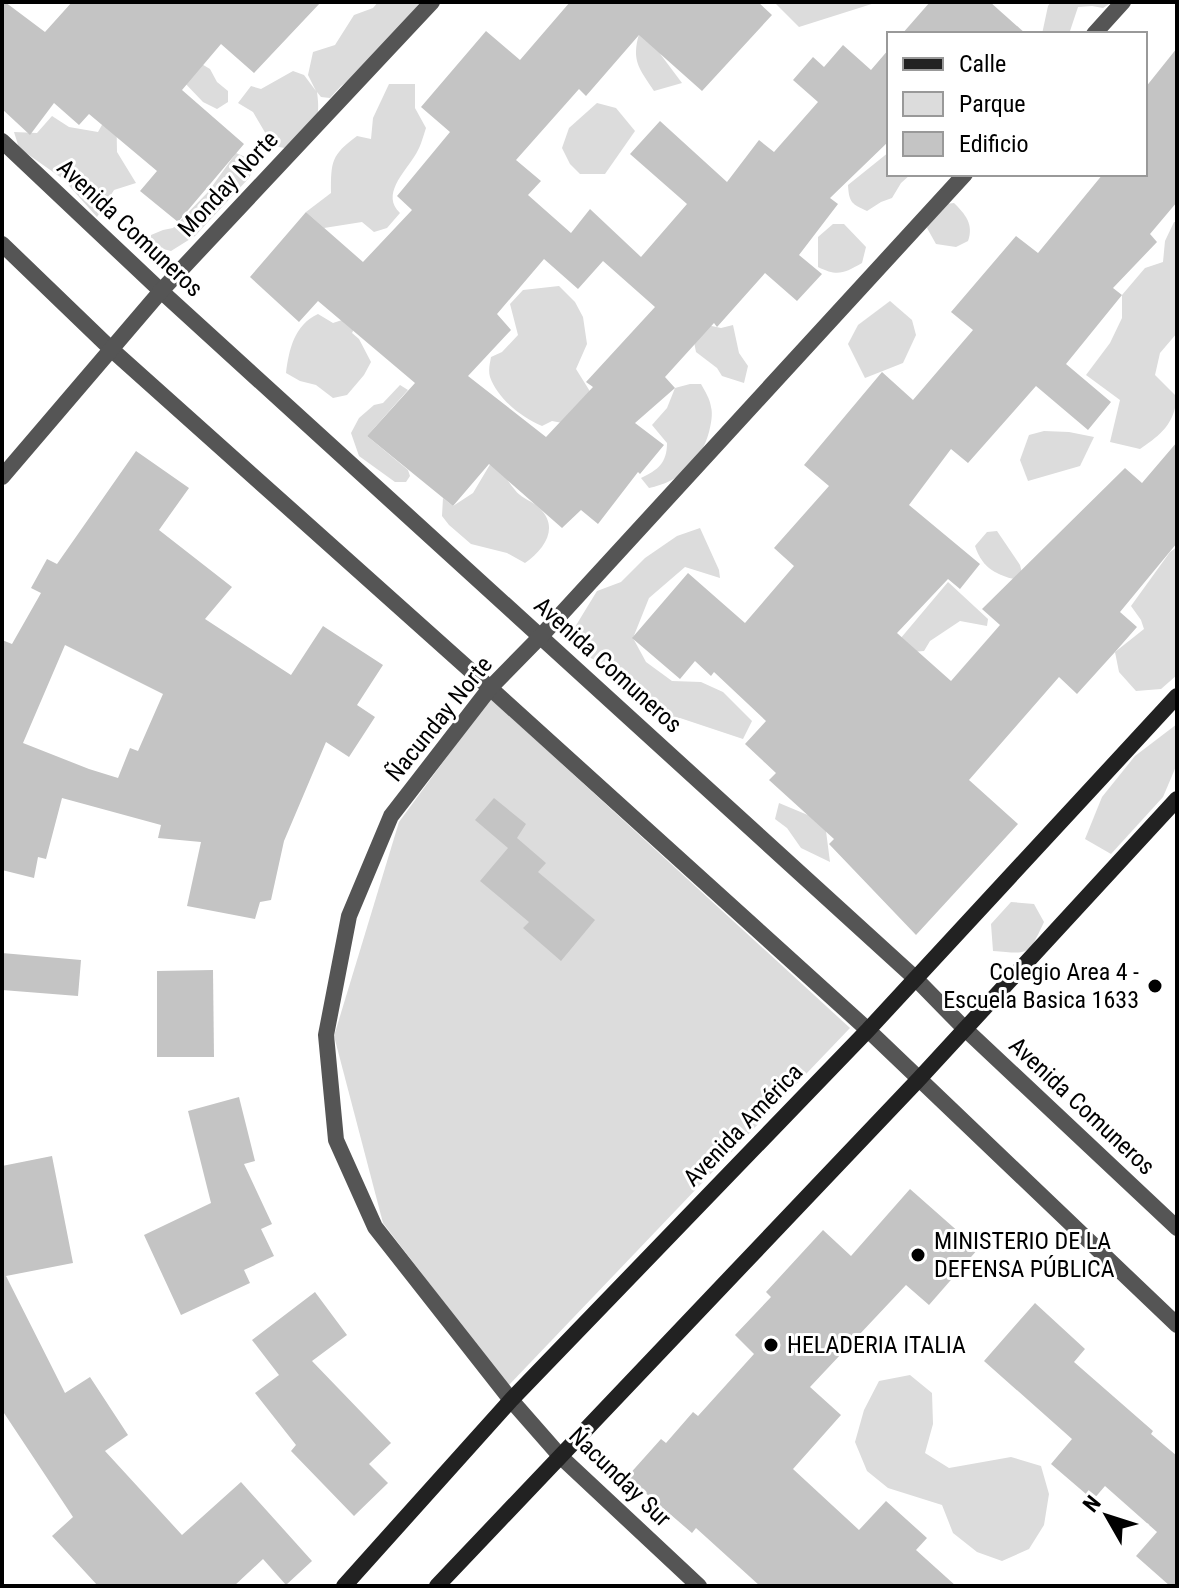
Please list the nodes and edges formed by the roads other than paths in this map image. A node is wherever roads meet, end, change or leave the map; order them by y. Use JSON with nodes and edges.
{"nodes":[{"id":1,"x":432,"y":2,"type":"edge"},
{"id":2,"x":1123,"y":2,"type":"edge"},
{"id":3,"x":1096,"y":32,"type":"edge"},
{"id":4,"x":2,"y":141,"type":"edge"},
{"id":5,"x":963,"y":176,"type":"edge"},
{"id":6,"x":2,"y":244,"type":"edge"},
{"id":7,"x":161,"y":291,"type":"junction"},
{"id":8,"x":111,"y":349,"type":"junction"},
{"id":9,"x":2,"y":477,"type":"edge"},
{"id":10,"x":541,"y":636,"type":"junction"},
{"id":11,"x":490,"y":688,"type":"junction"},
{"id":12,"x":1177,"y":696,"type":"edge"},
{"id":13,"x":1177,"y":799,"type":"edge"},
{"id":14,"x":915,"y":978,"type":"junction"},
{"id":15,"x":964,"y":1028,"type":"junction"},
{"id":16,"x":868,"y":1030,"type":"junction"},
{"id":17,"x":919,"y":1079,"type":"junction"},
{"id":18,"x":1177,"y":1228,"type":"edge"},
{"id":19,"x":1177,"y":1325,"type":"edge"},
{"id":20,"x":511,"y":1400,"type":"junction"},
{"id":21,"x":561,"y":1457,"type":"junction"},
{"id":22,"x":344,"y":1586,"type":"edge"},
{"id":23,"x":437,"y":1586,"type":"edge"},
{"id":24,"x":699,"y":1586,"type":"edge"}],
"edges":[{"from":1,"to":7,"type":"street","name":"Monday Norte"},
{"from":2,"to":3,"type":"street"},
{"from":4,"to":7,"type":"street","name":"Avenida Comuneros"},
{"from":5,"to":10,"type":"street","name":"Ñacunday Norte"},
{"from":6,"to":8,"type":"street"},
{"from":7,"to":8,"type":"street","name":"Monday Norte"},
{"from":7,"to":10,"type":"street","name":"Avenida Comuneros"},
{"from":8,"to":9,"type":"street","name":"Monday Norte"},
{"from":8,"to":11,"type":"street"},
{"from":10,"to":11,"type":"street","name":"Ñacunday Norte"},
{"from":10,"to":14,"type":"street","name":"Avenida Comuneros"},
{"from":11,"to":16,"type":"street"},
{"from":11,"to":20,"type":"street","name":"Ñacunday Norte"},
{"from":12,"to":14,"type":"main road","name":"Avenida América"},
{"from":13,"to":15,"type":"main road"},
{"from":14,"to":15,"type":"street","name":"Avenida Comuneros"},
{"from":14,"to":16,"type":"main road","name":"Avenida América"},
{"from":15,"to":17,"type":"main road"},
{"from":15,"to":18,"type":"street","name":"Avenida Comuneros"},
{"from":16,"to":17,"type":"street"},
{"from":16,"to":20,"type":"main road","name":"Avenida América"},
{"from":17,"to":19,"type":"street"},
{"from":17,"to":21,"type":"main road"},
{"from":20,"to":21,"type":"street","name":"Ńacunday Sur"},
{"from":20,"to":22,"type":"main road","name":"Avenida América"},
{"from":21,"to":23,"type":"main road"},
{"from":21,"to":24,"type":"street","name":"Ńacunday Sur"}]}
